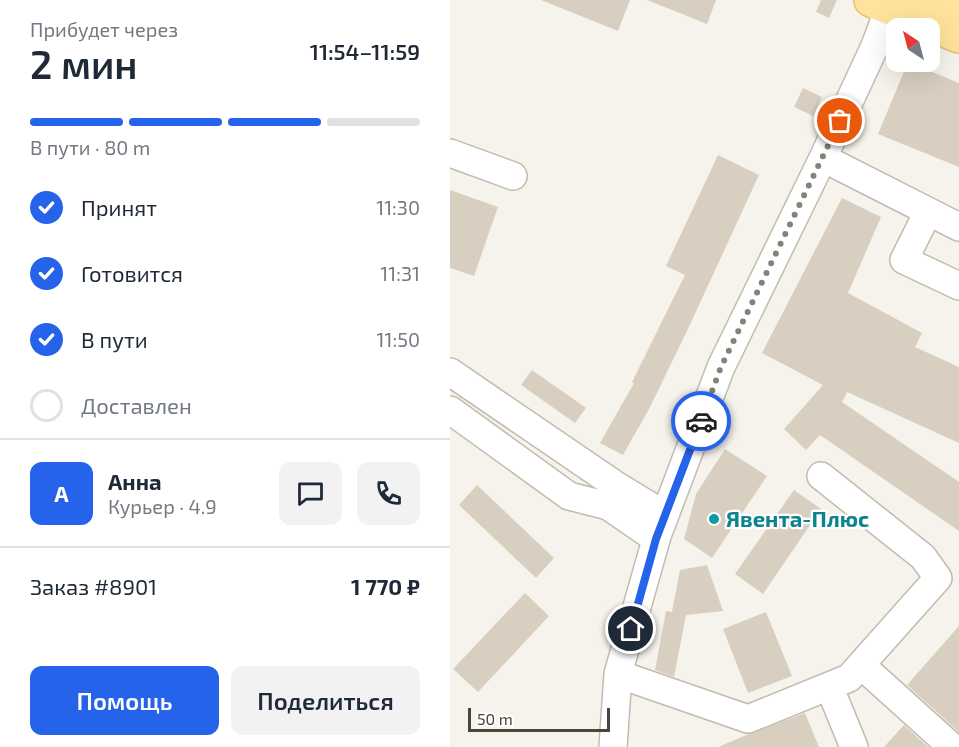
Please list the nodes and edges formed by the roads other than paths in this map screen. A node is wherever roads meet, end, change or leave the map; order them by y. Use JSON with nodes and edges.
{"nodes":[{"id":1,"x":884,"y":3,"type":"edge"},
{"id":2,"x":959,"y":36,"type":"edge"},
{"id":3,"x":450,"y":153,"type":"edge"},
{"id":4,"x":823,"y":159,"type":"junction"},
{"id":5,"x":513,"y":176,"type":"dead end"},
{"id":6,"x":928,"y":212,"type":"junction"},
{"id":7,"x":959,"y":227,"type":"edge"},
{"id":8,"x":959,"y":286,"type":"edge"},
{"id":9,"x":450,"y":372,"type":"edge"},
{"id":10,"x":450,"y":410,"type":"edge"},
{"id":11,"x":822,"y":476,"type":"dead end"},
{"id":12,"x":661,"y":527,"type":"junction"},
{"id":13,"x":948,"y":580,"type":"edge"},
{"id":14,"x":861,"y":665,"type":"junction"},
{"id":15,"x":618,"y":674,"type":"junction"},
{"id":16,"x":829,"y":686,"type":"junction"},
{"id":17,"x":613,"y":747,"type":"edge"},
{"id":18,"x":854,"y":747,"type":"edge"},
{"id":19,"x":952,"y":747,"type":"edge"}],
"edges":[{"from":1,"to":2,"type":"main road"},
{"from":1,"to":4,"type":"street"},
{"from":3,"to":5,"type":"street"},
{"from":4,"to":6,"type":"street"},
{"from":4,"to":12,"type":"street"},
{"from":6,"to":7,"type":"street"},
{"from":6,"to":8,"type":"street"},
{"from":9,"to":12,"type":"street"},
{"from":10,"to":12,"type":"street"},
{"from":11,"to":13,"type":"street"},
{"from":12,"to":15,"type":"street"},
{"from":13,"to":14,"type":"street"},
{"from":14,"to":16,"type":"street"},
{"from":14,"to":19,"type":"street"},
{"from":15,"to":16,"type":"street"},
{"from":15,"to":17,"type":"street"},
{"from":16,"to":18,"type":"street"}]}
